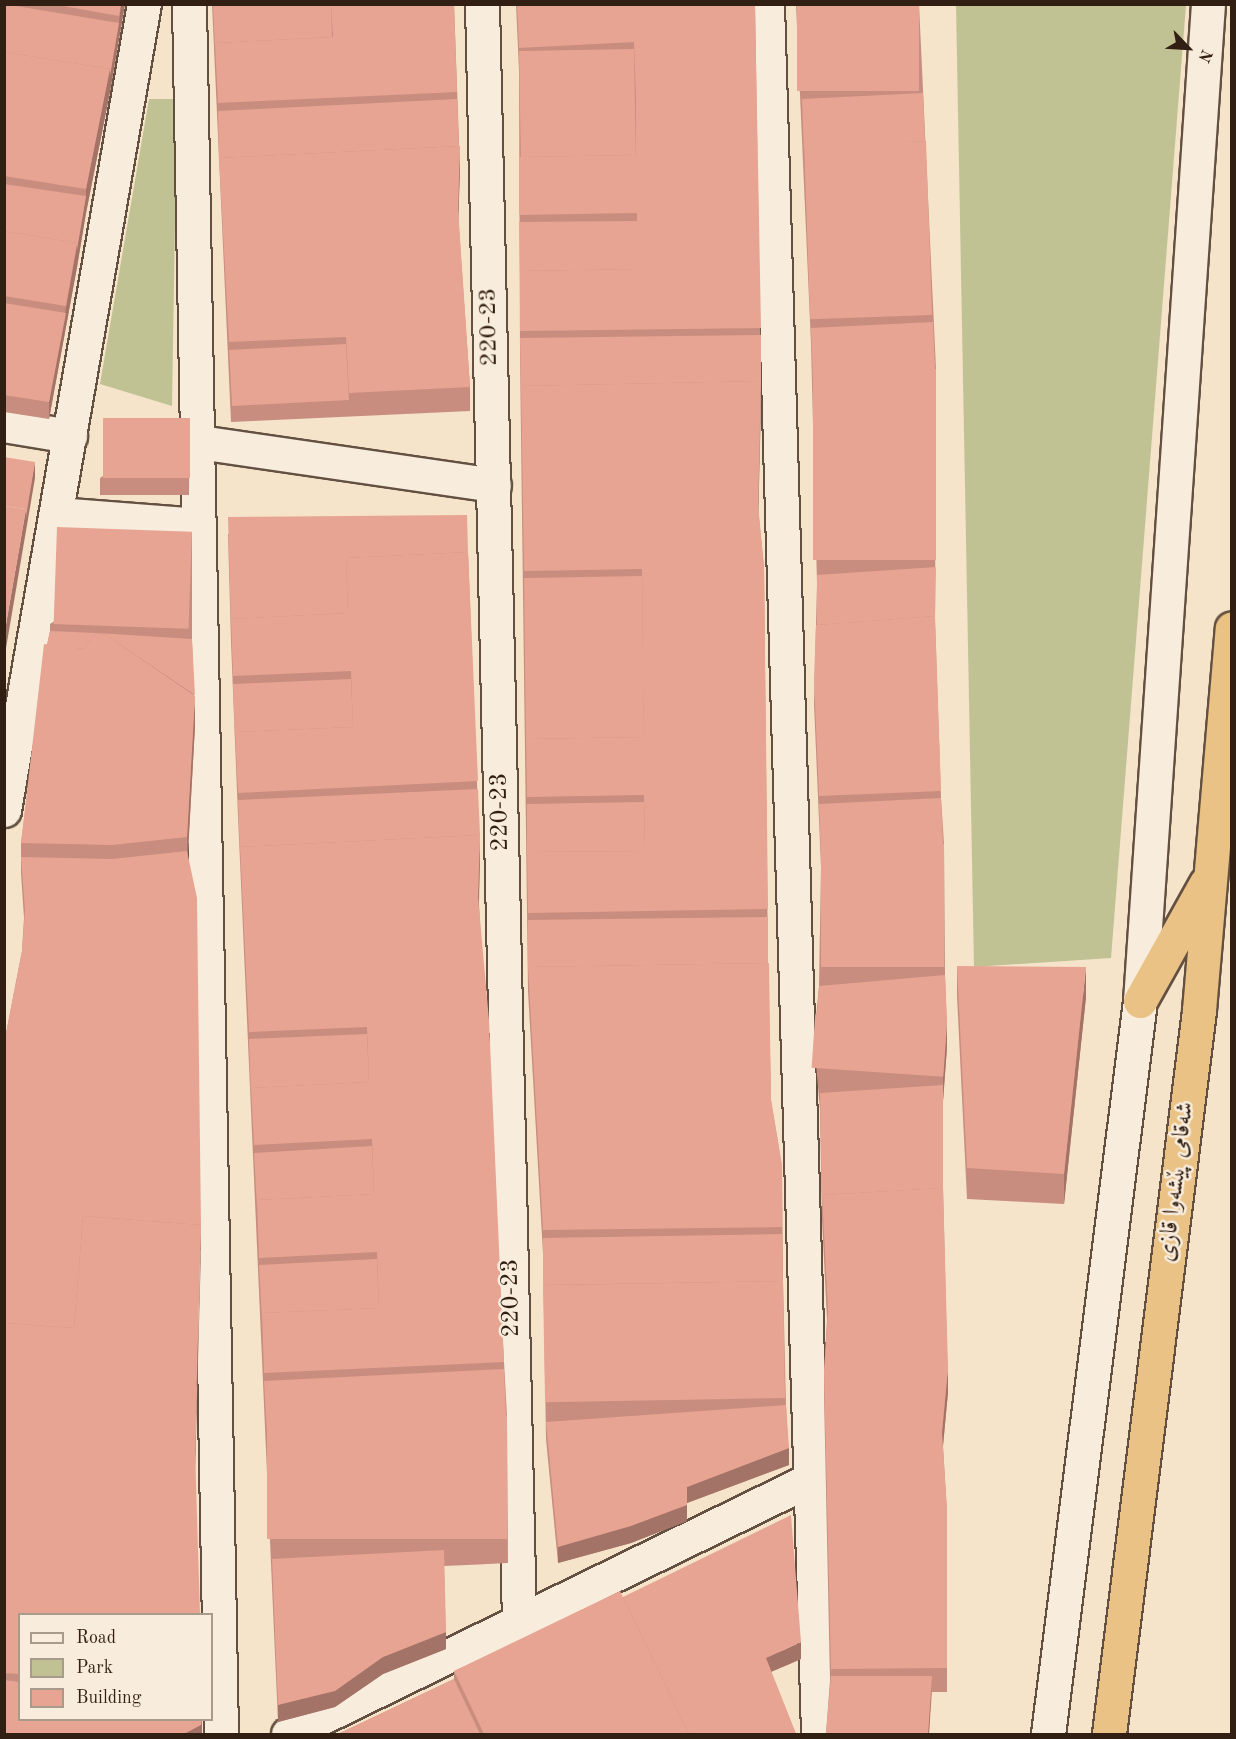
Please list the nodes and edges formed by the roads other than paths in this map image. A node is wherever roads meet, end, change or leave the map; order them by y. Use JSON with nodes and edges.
{"nodes":[{"id":1,"x":144,"y":4,"type":"edge"},
{"id":2,"x":189,"y":4,"type":"edge"},
{"id":3,"x":482,"y":4,"type":"edge"},
{"id":4,"x":767,"y":4,"type":"edge"},
{"id":5,"x":1208,"y":4,"type":"edge"},
{"id":6,"x":4,"y":425,"type":"edge"},
{"id":7,"x":70,"y":436,"type":"junction"},
{"id":8,"x":199,"y":442,"type":"junction"},
{"id":9,"x":494,"y":484,"type":"junction"},
{"id":10,"x":57,"y":514,"type":"junction"},
{"id":11,"x":199,"y":525,"type":"junction"},
{"id":12,"x":1232,"y":628,"type":"edge"},
{"id":13,"x":4,"y":810,"type":"edge"},
{"id":14,"x":1211,"y":873,"type":"junction"},
{"id":15,"x":1140,"y":1001,"type":"junction"},
{"id":16,"x":811,"y":1479,"type":"junction"},
{"id":17,"x":519,"y":1620,"type":"junction"},
{"id":18,"x":221,"y":1734,"type":"edge"},
{"id":19,"x":288,"y":1734,"type":"edge"},
{"id":20,"x":818,"y":1734,"type":"edge"},
{"id":21,"x":1048,"y":1734,"type":"edge"},
{"id":22,"x":1109,"y":1734,"type":"edge"}],
"edges":[{"from":1,"to":7,"type":"street"},
{"from":2,"to":8,"type":"street"},
{"from":3,"to":9,"type":"street","name":"220-23"},
{"from":4,"to":16,"type":"street"},
{"from":5,"to":15,"type":"street"},
{"from":6,"to":7,"type":"street"},
{"from":7,"to":10,"type":"street"},
{"from":8,"to":9,"type":"street"},
{"from":8,"to":11,"type":"street"},
{"from":9,"to":17,"type":"street","name":"220-23"},
{"from":10,"to":11,"type":"street"},
{"from":10,"to":13,"type":"street"},
{"from":11,"to":18,"type":"street"},
{"from":12,"to":14,"type":"highway","name":"شەقامی پێشەوا قازی"},
{"from":14,"to":15,"type":"highway"},
{"from":14,"to":22,"type":"highway","name":"شەقامی پێشەوا قازی"},
{"from":15,"to":21,"type":"street"},
{"from":16,"to":17,"type":"street"},
{"from":16,"to":20,"type":"street"},
{"from":17,"to":19,"type":"street"}]}
